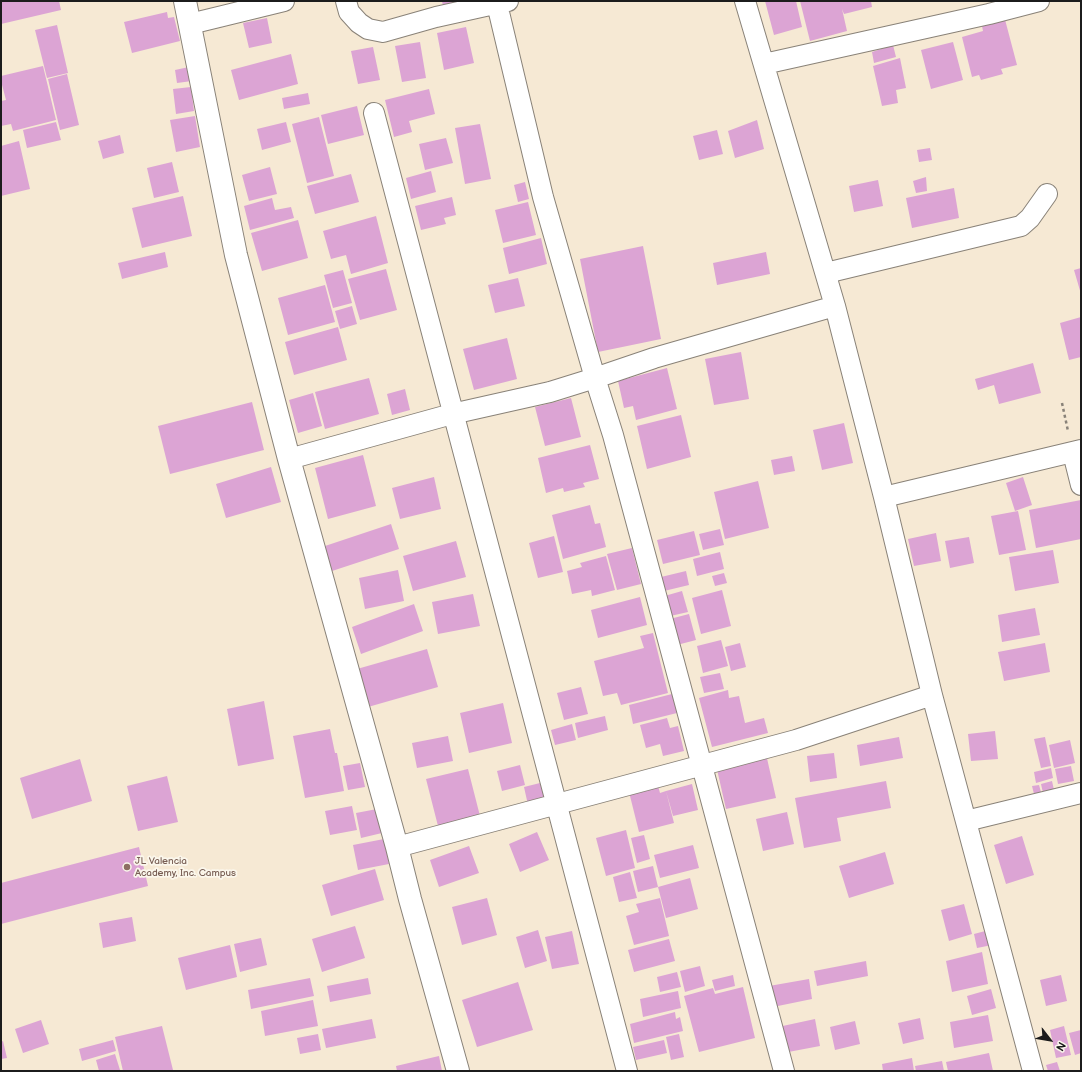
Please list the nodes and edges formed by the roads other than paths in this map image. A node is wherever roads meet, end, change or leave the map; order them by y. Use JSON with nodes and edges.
{"nodes":[{"id":1,"x":185,"y":1,"type":"edge"},
{"id":2,"x":284,"y":1,"type":"edge"},
{"id":3,"x":346,"y":1,"type":"edge"},
{"id":4,"x":745,"y":1,"type":"edge"},
{"id":5,"x":1038,"y":1,"type":"edge"},
{"id":6,"x":503,"y":2,"type":"edge"},
{"id":7,"x":190,"y":24,"type":"junction"},
{"id":8,"x":764,"y":64,"type":"junction"},
{"id":9,"x":374,"y":113,"type":"dead end"},
{"id":10,"x":1047,"y":194,"type":"dead end"},
{"id":11,"x":826,"y":273,"type":"junction"},
{"id":12,"x":835,"y":306,"type":"junction"},
{"id":13,"x":595,"y":378,"type":"junction"},
{"id":14,"x":452,"y":414,"type":"junction"},
{"id":15,"x":1077,"y":452,"type":"edge"},
{"id":16,"x":288,"y":459,"type":"junction"},
{"id":17,"x":1081,"y":485,"type":"edge"},
{"id":18,"x":884,"y":497,"type":"junction"},
{"id":19,"x":932,"y":695,"type":"junction"},
{"id":20,"x":702,"y":766,"type":"junction"},
{"id":21,"x":1081,"y":793,"type":"edge"},
{"id":22,"x":556,"y":805,"type":"junction"},
{"id":23,"x":966,"y":821,"type":"junction"},
{"id":24,"x":397,"y":847,"type":"junction"},
{"id":25,"x":458,"y":1071,"type":"edge"},
{"id":26,"x":627,"y":1071,"type":"edge"},
{"id":27,"x":784,"y":1071,"type":"edge"},
{"id":28,"x":1032,"y":1071,"type":"edge"}],
"edges":[{"from":1,"to":7,"type":"street"},
{"from":2,"to":7,"type":"street"},
{"from":3,"to":6,"type":"street"},
{"from":4,"to":8,"type":"street"},
{"from":5,"to":8,"type":"street"},
{"from":6,"to":13,"type":"street"},
{"from":7,"to":16,"type":"street"},
{"from":8,"to":11,"type":"street"},
{"from":9,"to":14,"type":"street"},
{"from":10,"to":11,"type":"street"},
{"from":11,"to":12,"type":"street"},
{"from":12,"to":13,"type":"street"},
{"from":12,"to":18,"type":"street"},
{"from":13,"to":14,"type":"street"},
{"from":13,"to":20,"type":"street"},
{"from":14,"to":16,"type":"street"},
{"from":14,"to":22,"type":"street"},
{"from":15,"to":17,"type":"street"},
{"from":15,"to":18,"type":"street"},
{"from":16,"to":24,"type":"street"},
{"from":18,"to":19,"type":"street"},
{"from":19,"to":20,"type":"street"},
{"from":19,"to":23,"type":"street"},
{"from":20,"to":22,"type":"street"},
{"from":20,"to":27,"type":"street"},
{"from":21,"to":23,"type":"street"},
{"from":22,"to":24,"type":"street"},
{"from":22,"to":26,"type":"street"},
{"from":23,"to":28,"type":"street"},
{"from":24,"to":25,"type":"street"}]}
